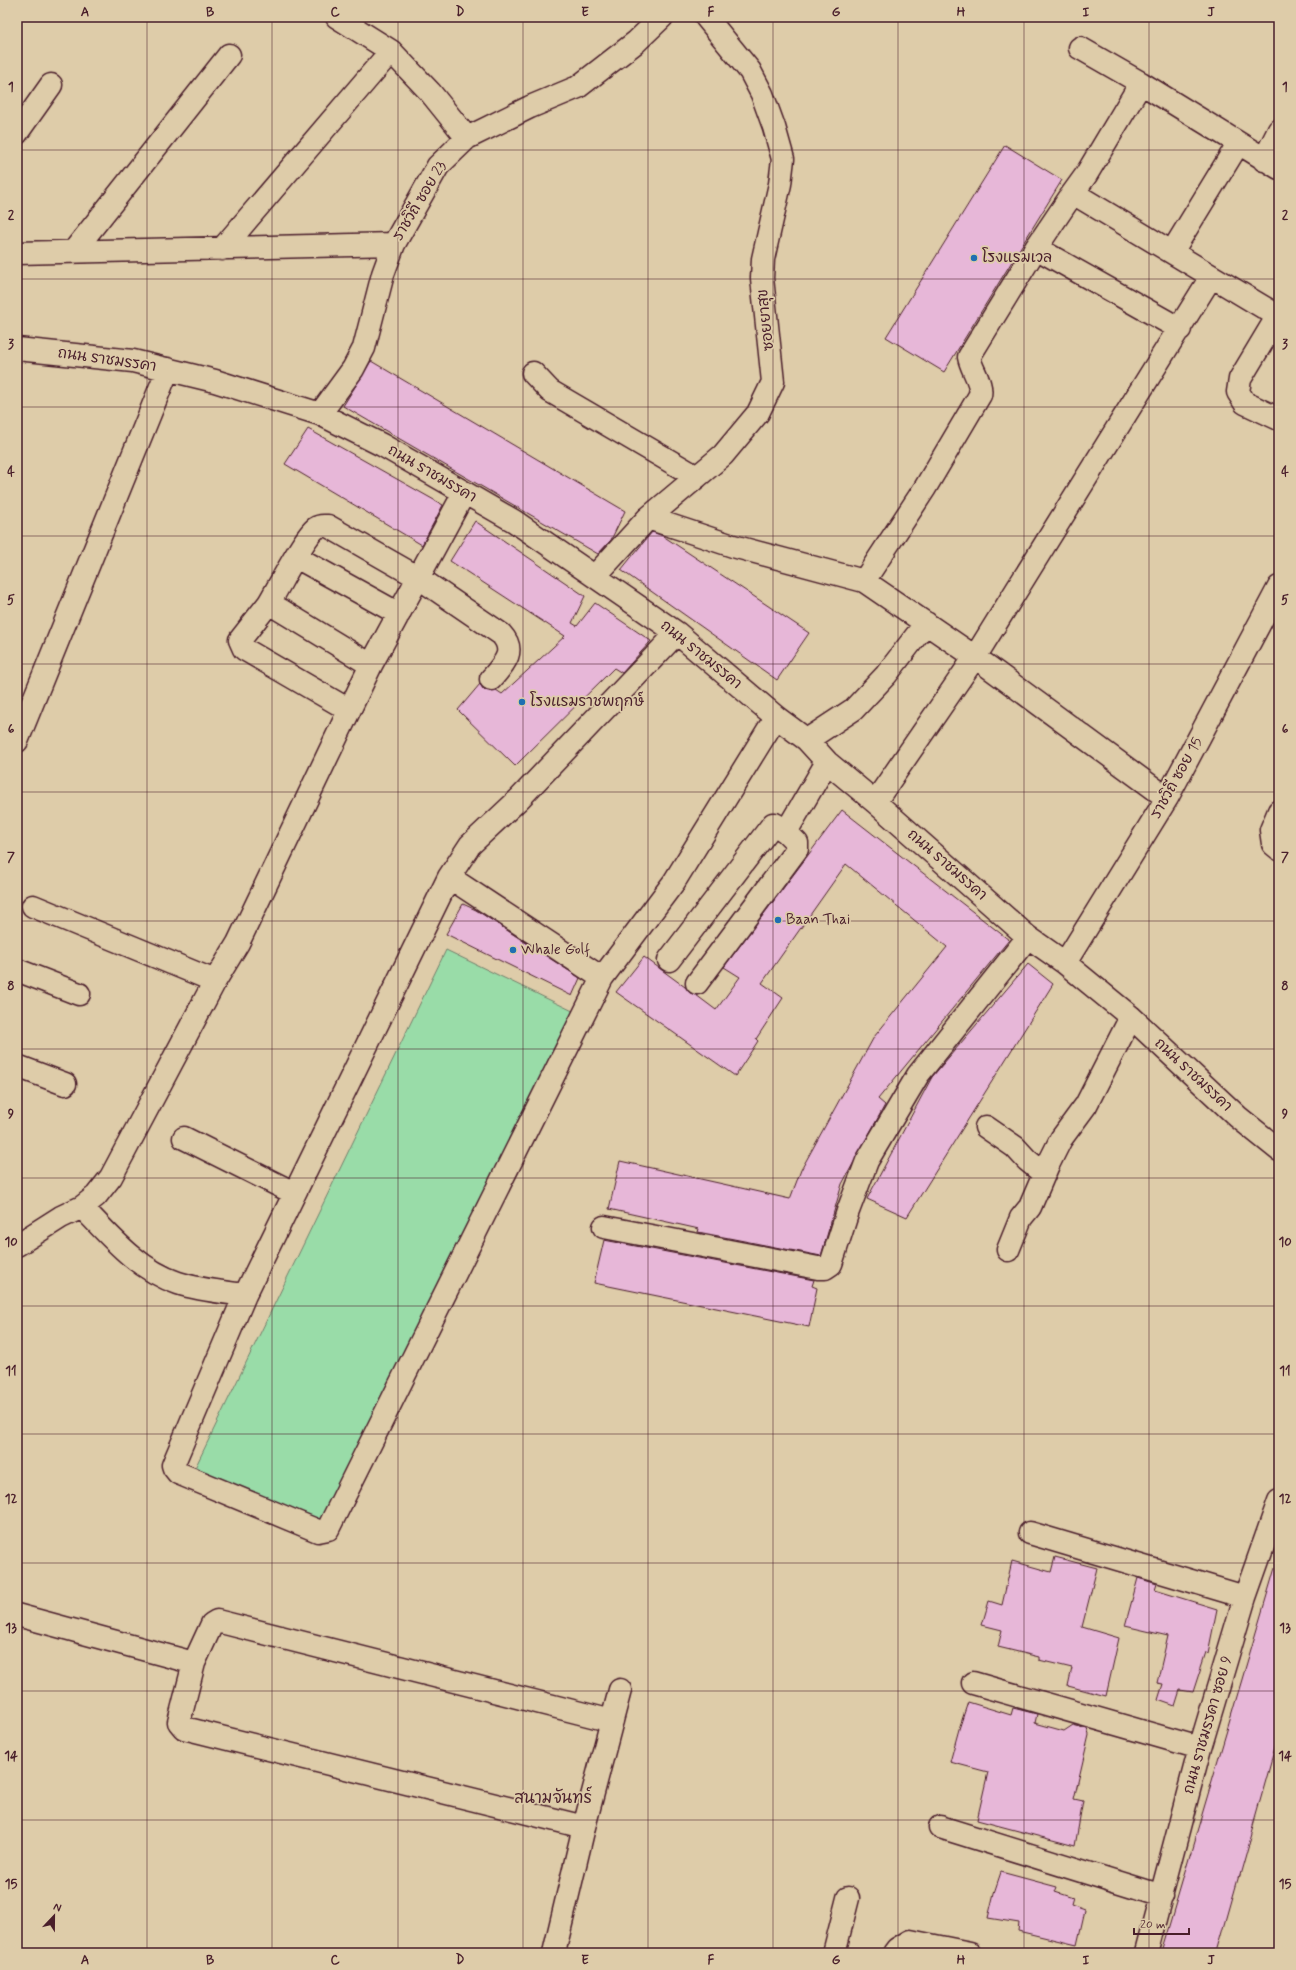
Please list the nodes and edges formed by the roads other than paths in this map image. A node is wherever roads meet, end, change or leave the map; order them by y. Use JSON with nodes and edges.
{"nodes":[{"id":1,"x":337,"y":17,"type":"edge"},
{"id":2,"x":662,"y":17,"type":"edge"},
{"id":3,"x":706,"y":17,"type":"edge"},
{"id":4,"x":1080,"y":48,"type":"dead end"},
{"id":5,"x":391,"y":51,"type":"junction"},
{"id":6,"x":229,"y":55,"type":"dead end"},
{"id":7,"x":1141,"y":83,"type":"junction"},
{"id":8,"x":51,"y":85,"type":"dead end"},
{"id":9,"x":1279,"y":130,"type":"edge"},
{"id":10,"x":17,"y":133,"type":"edge"},
{"id":11,"x":467,"y":138,"type":"junction"},
{"id":12,"x":1238,"y":144,"type":"junction"},
{"id":13,"x":1272,"y":164,"type":"edge"},
{"id":14,"x":1073,"y":193,"type":"junction"},
{"id":15,"x":394,"y":244,"type":"junction"},
{"id":16,"x":1036,"y":248,"type":"junction"},
{"id":17,"x":222,"y":249,"type":"junction"},
{"id":18,"x":73,"y":252,"type":"junction"},
{"id":19,"x":1172,"y":252,"type":"junction"},
{"id":20,"x":17,"y":253,"type":"edge"},
{"id":21,"x":1211,"y":277,"type":"junction"},
{"id":22,"x":1278,"y":315,"type":"edge"},
{"id":23,"x":1180,"y":329,"type":"junction"},
{"id":24,"x":17,"y":349,"type":"edge"},
{"id":25,"x":168,"y":369,"type":"junction"},
{"id":26,"x":533,"y":373,"type":"dead end"},
{"id":27,"x":320,"y":414,"type":"junction"},
{"id":28,"x":1279,"y":419,"type":"edge"},
{"id":29,"x":697,"y":477,"type":"junction"},
{"id":30,"x":464,"y":493,"type":"junction"},
{"id":31,"x":648,"y":518,"type":"junction"},
{"id":32,"x":296,"y":557,"type":"junction"},
{"id":33,"x":595,"y":576,"type":"junction"},
{"id":34,"x":419,"y":578,"type":"junction"},
{"id":35,"x":864,"y":581,"type":"junction"},
{"id":36,"x":1279,"y":587,"type":"edge"},
{"id":37,"x":269,"y":603,"type":"junction"},
{"id":38,"x":399,"y":614,"type":"junction"},
{"id":39,"x":926,"y":623,"type":"junction"},
{"id":40,"x":677,"y":633,"type":"junction"},
{"id":41,"x":975,"y":657,"type":"junction"},
{"id":42,"x":371,"y":665,"type":"junction"},
{"id":43,"x":491,"y":679,"type":"dead end"},
{"id":44,"x":349,"y":710,"type":"junction"},
{"id":45,"x":776,"y":717,"type":"junction"},
{"id":46,"x":807,"y":740,"type":"junction"},
{"id":47,"x":17,"y":741,"type":"edge"},
{"id":48,"x":827,"y":762,"type":"junction"},
{"id":49,"x":1167,"y":798,"type":"junction"},
{"id":50,"x":875,"y":802,"type":"junction"},
{"id":51,"x":1279,"y":811,"type":"edge"},
{"id":52,"x":786,"y":832,"type":"junction"},
{"id":53,"x":1279,"y":849,"type":"edge"},
{"id":54,"x":449,"y":877,"type":"junction"},
{"id":55,"x":33,"y":906,"type":"dead end"},
{"id":56,"x":1028,"y":937,"type":"junction"},
{"id":57,"x":669,"y":960,"type":"dead end"},
{"id":58,"x":1065,"y":963,"type":"junction"},
{"id":59,"x":17,"y":970,"type":"edge"},
{"id":60,"x":602,"y":978,"type":"junction"},
{"id":61,"x":215,"y":981,"type":"junction"},
{"id":62,"x":697,"y":983,"type":"dead end"},
{"id":63,"x":80,"y":994,"type":"dead end"},
{"id":64,"x":1131,"y":1017,"type":"junction"},
{"id":65,"x":17,"y":1066,"type":"edge"},
{"id":66,"x":65,"y":1084,"type":"dead end"},
{"id":67,"x":986,"y":1127,"type":"dead end"},
{"id":68,"x":184,"y":1138,"type":"dead end"},
{"id":69,"x":1279,"y":1150,"type":"edge"},
{"id":70,"x":1044,"y":1174,"type":"junction"},
{"id":71,"x":294,"y":1193,"type":"junction"},
{"id":72,"x":82,"y":1207,"type":"junction"},
{"id":73,"x":604,"y":1227,"type":"dead end"},
{"id":74,"x":17,"y":1245,"type":"edge"},
{"id":75,"x":1008,"y":1250,"type":"dead end"},
{"id":76,"x":245,"y":1295,"type":"junction"},
{"id":77,"x":1279,"y":1501,"type":"edge"},
{"id":78,"x":1030,"y":1533,"type":"dead end"},
{"id":79,"x":1245,"y":1597,"type":"junction"},
{"id":80,"x":17,"y":1615,"type":"edge"},
{"id":81,"x":194,"y":1663,"type":"junction"},
{"id":82,"x":973,"y":1683,"type":"dead end"},
{"id":83,"x":620,"y":1690,"type":"dead end"},
{"id":84,"x":612,"y":1721,"type":"junction"},
{"id":85,"x":1200,"y":1748,"type":"junction"},
{"id":86,"x":584,"y":1827,"type":"junction"},
{"id":87,"x":940,"y":1827,"type":"dead end"},
{"id":88,"x":1162,"y":1896,"type":"junction"},
{"id":89,"x":848,"y":1898,"type":"dead end"},
{"id":90,"x":554,"y":1953,"type":"edge"},
{"id":91,"x":834,"y":1953,"type":"edge"},
{"id":92,"x":894,"y":1953,"type":"edge"},
{"id":93,"x":970,"y":1953,"type":"edge"},
{"id":94,"x":1146,"y":1953,"type":"edge"}],
"edges":[{"from":1,"to":5,"type":"street"},
{"from":2,"to":11,"type":"street","name":"ราชวิถี ซอย 23"},
{"from":3,"to":29,"type":"street","name":"ซอยยาสุข"},
{"from":4,"to":7,"type":"street"},
{"from":5,"to":11,"type":"street"},
{"from":5,"to":17,"type":"street"},
{"from":6,"to":18,"type":"street"},
{"from":7,"to":12,"type":"street"},
{"from":7,"to":14,"type":"street"},
{"from":8,"to":10,"type":"street"},
{"from":9,"to":13,"type":"street"},
{"from":11,"to":15,"type":"street","name":"ราชวิถี ซอย 23"},
{"from":12,"to":13,"type":"street"},
{"from":12,"to":19,"type":"street"},
{"from":14,"to":16,"type":"street"},
{"from":14,"to":19,"type":"street"},
{"from":15,"to":17,"type":"street"},
{"from":15,"to":27,"type":"street","name":"ราชวิถี ซอย 23"},
{"from":16,"to":23,"type":"street"},
{"from":16,"to":35,"type":"street"},
{"from":17,"to":18,"type":"street"},
{"from":18,"to":20,"type":"street"},
{"from":19,"to":21,"type":"street"},
{"from":21,"to":22,"type":"street"},
{"from":21,"to":23,"type":"street"},
{"from":22,"to":28,"type":"street"},
{"from":23,"to":41,"type":"street"},
{"from":24,"to":25,"type":"street","name":"ถนน ราชมรรคา"},
{"from":25,"to":27,"type":"street","name":"ถนน ราชมรรคา"},
{"from":25,"to":47,"type":"street"},
{"from":26,"to":29,"type":"street"},
{"from":27,"to":30,"type":"street","name":"ถนน ราชมรรคา"},
{"from":29,"to":31,"type":"street","name":"ซอยยาสุข"},
{"from":30,"to":33,"type":"street","name":"ถนน ราชมรรคา"},
{"from":30,"to":34,"type":"street"},
{"from":31,"to":33,"type":"street","name":"ซอยยาสุข"},
{"from":31,"to":35,"type":"street"},
{"from":32,"to":34,"type":"street"},
{"from":32,"to":37,"type":"street"},
{"from":32,"to":38,"type":"street"},
{"from":33,"to":40,"type":"street","name":"ถนน ราชมรรคา"},
{"from":34,"to":38,"type":"street"},
{"from":34,"to":43,"type":"street"},
{"from":35,"to":39,"type":"street"},
{"from":36,"to":49,"type":"street","name":"ราชวิถี ซอย 15"},
{"from":37,"to":42,"type":"street"},
{"from":37,"to":44,"type":"street"},
{"from":38,"to":42,"type":"street"},
{"from":39,"to":41,"type":"street"},
{"from":39,"to":46,"type":"street"},
{"from":40,"to":45,"type":"street","name":"ถนน ราชมรรคา"},
{"from":40,"to":54,"type":"street"},
{"from":41,"to":49,"type":"street"},
{"from":41,"to":50,"type":"street"},
{"from":42,"to":44,"type":"street"},
{"from":44,"to":61,"type":"street"},
{"from":45,"to":46,"type":"street","name":"ถนน ราชมรรคา"},
{"from":45,"to":60,"type":"street"},
{"from":46,"to":48,"type":"street","name":"ถนน ราชมรรคา"},
{"from":48,"to":50,"type":"street","name":"ถนน ราชมรรคา"},
{"from":48,"to":52,"type":"street"},
{"from":49,"to":58,"type":"street","name":"ราชวิถี ซอย 15"},
{"from":50,"to":56,"type":"street","name":"ถนน ราชมรรคา"},
{"from":51,"to":53,"type":"street"},
{"from":52,"to":57,"type":"street"},
{"from":52,"to":62,"type":"street"},
{"from":54,"to":60,"type":"street"},
{"from":54,"to":71,"type":"street"},
{"from":55,"to":61,"type":"street"},
{"from":56,"to":58,"type":"street","name":"ถนน ราชมรรคา"},
{"from":56,"to":73,"type":"street"},
{"from":58,"to":64,"type":"street","name":"ถนน ราชมรรคา"},
{"from":59,"to":63,"type":"street"},
{"from":60,"to":76,"type":"street"},
{"from":61,"to":72,"type":"street"},
{"from":64,"to":69,"type":"street","name":"ถนน ราชมรรคา"},
{"from":64,"to":70,"type":"street"},
{"from":65,"to":66,"type":"street"},
{"from":67,"to":70,"type":"street"},
{"from":68,"to":71,"type":"street"},
{"from":70,"to":75,"type":"street"},
{"from":71,"to":76,"type":"street"},
{"from":72,"to":74,"type":"street"},
{"from":72,"to":76,"type":"street"},
{"from":77,"to":79,"type":"street","name":"ถนน ราชมรรคา ซอย 9"},
{"from":78,"to":79,"type":"street"},
{"from":79,"to":85,"type":"street","name":"ถนน ราชมรรคา ซอย 9"},
{"from":80,"to":81,"type":"street"},
{"from":81,"to":84,"type":"street"},
{"from":81,"to":86,"type":"street"},
{"from":82,"to":85,"type":"street"},
{"from":83,"to":84,"type":"street"},
{"from":84,"to":86,"type":"street"},
{"from":85,"to":88,"type":"street","name":"ถนน ราชมรรคา ซอย 9"},
{"from":86,"to":90,"type":"street"},
{"from":87,"to":88,"type":"street"},
{"from":88,"to":94,"type":"street","name":"ถนน ราชมรรคา ซอย 9"},
{"from":89,"to":91,"type":"street"},
{"from":92,"to":93,"type":"street"}]}
